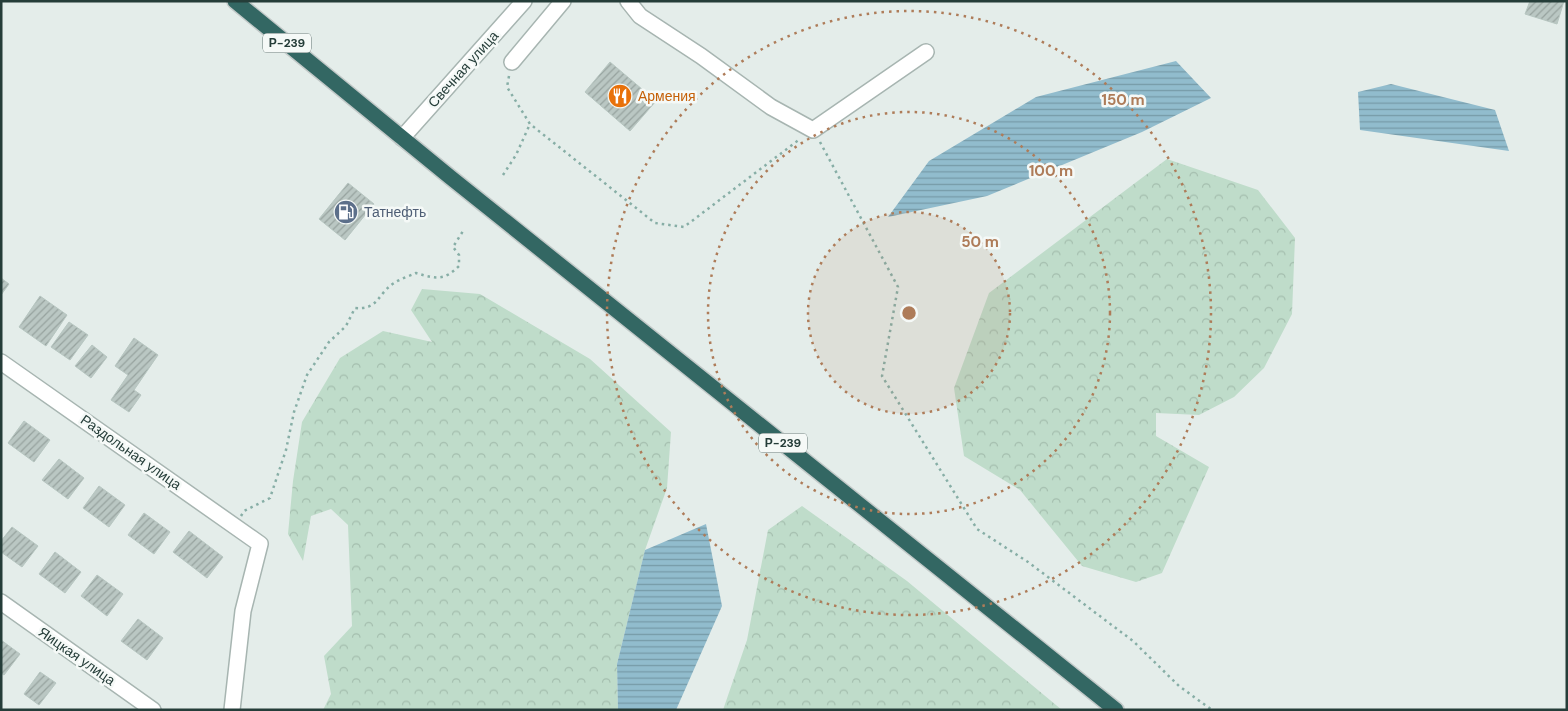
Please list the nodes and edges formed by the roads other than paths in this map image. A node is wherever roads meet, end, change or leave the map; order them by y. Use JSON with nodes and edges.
{"nodes":[{"id":1,"x":235,"y":1,"type":"edge"},
{"id":2,"x":524,"y":1,"type":"edge"},
{"id":3,"x":563,"y":1,"type":"edge"},
{"id":4,"x":628,"y":1,"type":"edge"},
{"id":5,"x":926,"y":52,"type":"dead end"},
{"id":6,"x":512,"y":62,"type":"road end"},
{"id":7,"x":402,"y":138,"type":"junction"},
{"id":8,"x":1,"y":362,"type":"edge"},
{"id":9,"x":1,"y":602,"type":"edge"},
{"id":10,"x":153,"y":710,"type":"edge"},
{"id":11,"x":232,"y":710,"type":"edge"},
{"id":12,"x":1116,"y":710,"type":"edge"}],
"edges":[{"from":1,"to":7,"type":"highway","number":"Р-239"},
{"from":2,"to":7,"type":"street","name":"Свечная улица"},
{"from":3,"to":6,"type":"street"},
{"from":4,"to":5,"type":"street"},
{"from":7,"to":12,"type":"highway","number":"Р-239"},
{"from":8,"to":11,"type":"street","name":"Раздольная улица"},
{"from":9,"to":10,"type":"street","name":"Яицкая улица"}]}
